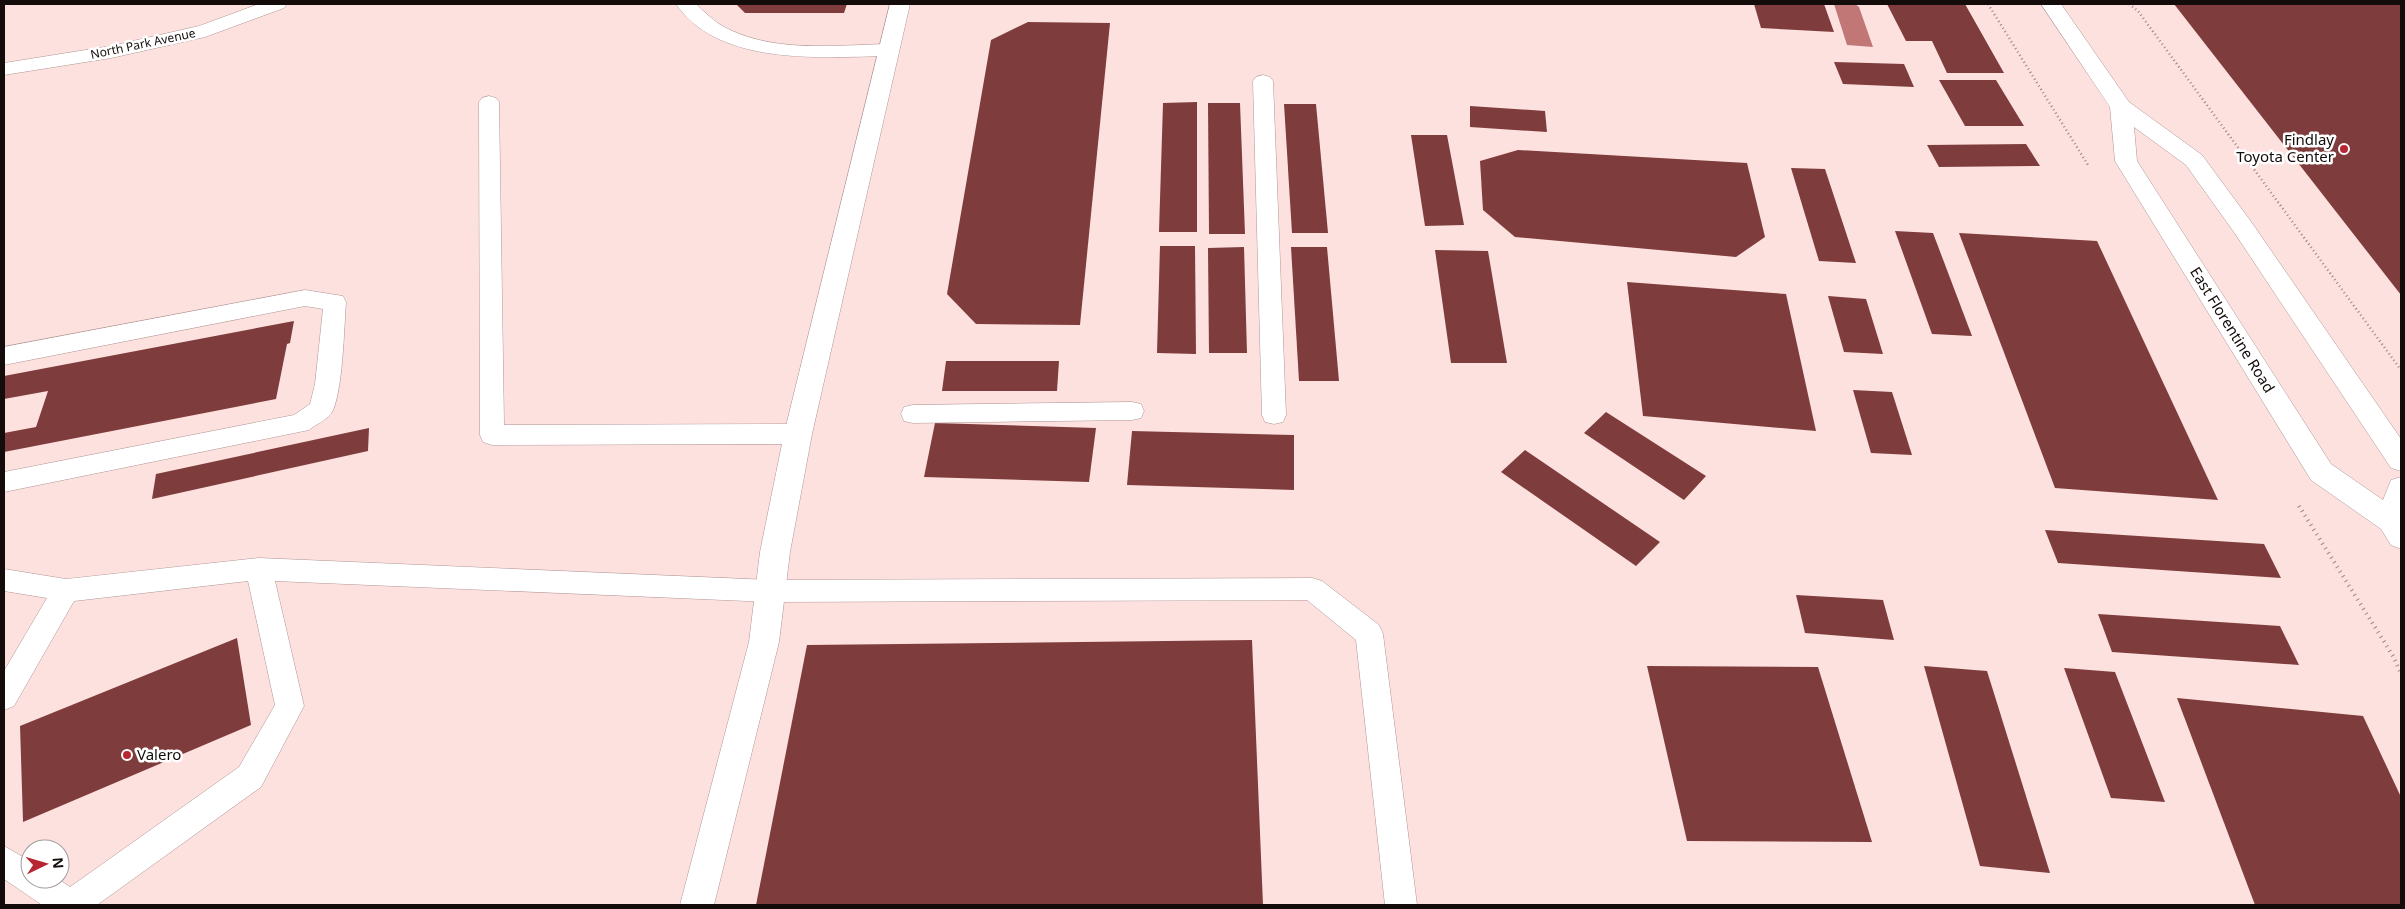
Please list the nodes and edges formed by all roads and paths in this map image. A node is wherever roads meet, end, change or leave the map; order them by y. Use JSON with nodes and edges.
{"nodes":[{"id":1,"x":277,"y":4,"type":"edge"},
{"id":2,"x":685,"y":4,"type":"edge"},
{"id":3,"x":900,"y":4,"type":"edge"},
{"id":4,"x":2051,"y":4,"type":"edge"},
{"id":5,"x":2129,"y":4,"type":"edge"},
{"id":6,"x":889,"y":50,"type":"junction"},
{"id":7,"x":4,"y":69,"type":"edge"},
{"id":8,"x":1262,"y":81,"type":"dead end"},
{"id":9,"x":489,"y":102,"type":"dead end"},
{"id":10,"x":2121,"y":107,"type":"junction"},
{"id":11,"x":4,"y":356,"type":"edge"},
{"id":12,"x":2401,"y":370,"type":"edge"},
{"id":13,"x":1132,"y":410,"type":"dead end"},
{"id":14,"x":913,"y":414,"type":"dead end"},
{"id":15,"x":1274,"y":415,"type":"dead end"},
{"id":16,"x":798,"y":434,"type":"junction"},
{"id":17,"x":2401,"y":460,"type":"edge"},
{"id":18,"x":4,"y":482,"type":"edge"},
{"id":19,"x":2401,"y":488,"type":"edge"},
{"id":20,"x":2396,"y":529,"type":"edge"},
{"id":21,"x":259,"y":569,"type":"junction"},
{"id":22,"x":4,"y":580,"type":"edge"},
{"id":23,"x":66,"y":590,"type":"junction"},
{"id":24,"x":771,"y":591,"type":"junction"},
{"id":25,"x":4,"y":697,"type":"edge"},
{"id":26,"x":4,"y":861,"type":"edge"},
{"id":27,"x":20,"y":872,"type":"edge"},
{"id":28,"x":45,"y":889,"type":"edge"},
{"id":29,"x":70,"y":905,"type":"edge"},
{"id":30,"x":697,"y":905,"type":"edge"},
{"id":31,"x":1401,"y":905,"type":"edge"}],
"edges":[{"from":1,"to":7,"type":"street","name":"North Park Avenue"},
{"from":2,"to":6,"type":"lane"},
{"from":3,"to":6,"type":"street"},
{"from":4,"to":10,"type":"street","name":"East Florentine Road"},
{"from":5,"to":12,"type":"path"},
{"from":6,"to":16,"type":"street"},
{"from":8,"to":15,"type":"lane"},
{"from":9,"to":16,"type":"lane"},
{"from":10,"to":17,"type":"street","name":"East Florentine Road"},
{"from":10,"to":20,"type":"street","name":"East Florentine Road"},
{"from":11,"to":18,"type":"lane"},
{"from":13,"to":14,"type":"lane"},
{"from":16,"to":24,"type":"street"},
{"from":19,"to":20,"type":"street","name":"East Florentine Road"},
{"from":21,"to":23,"type":"lane"},
{"from":21,"to":24,"type":"lane"},
{"from":21,"to":29,"type":"lane"},
{"from":22,"to":23,"type":"lane"},
{"from":23,"to":25,"type":"lane"},
{"from":24,"to":30,"type":"street"},
{"from":24,"to":31,"type":"lane"},
{"from":26,"to":27,"type":"lane"},
{"from":28,"to":29,"type":"lane"}]}
